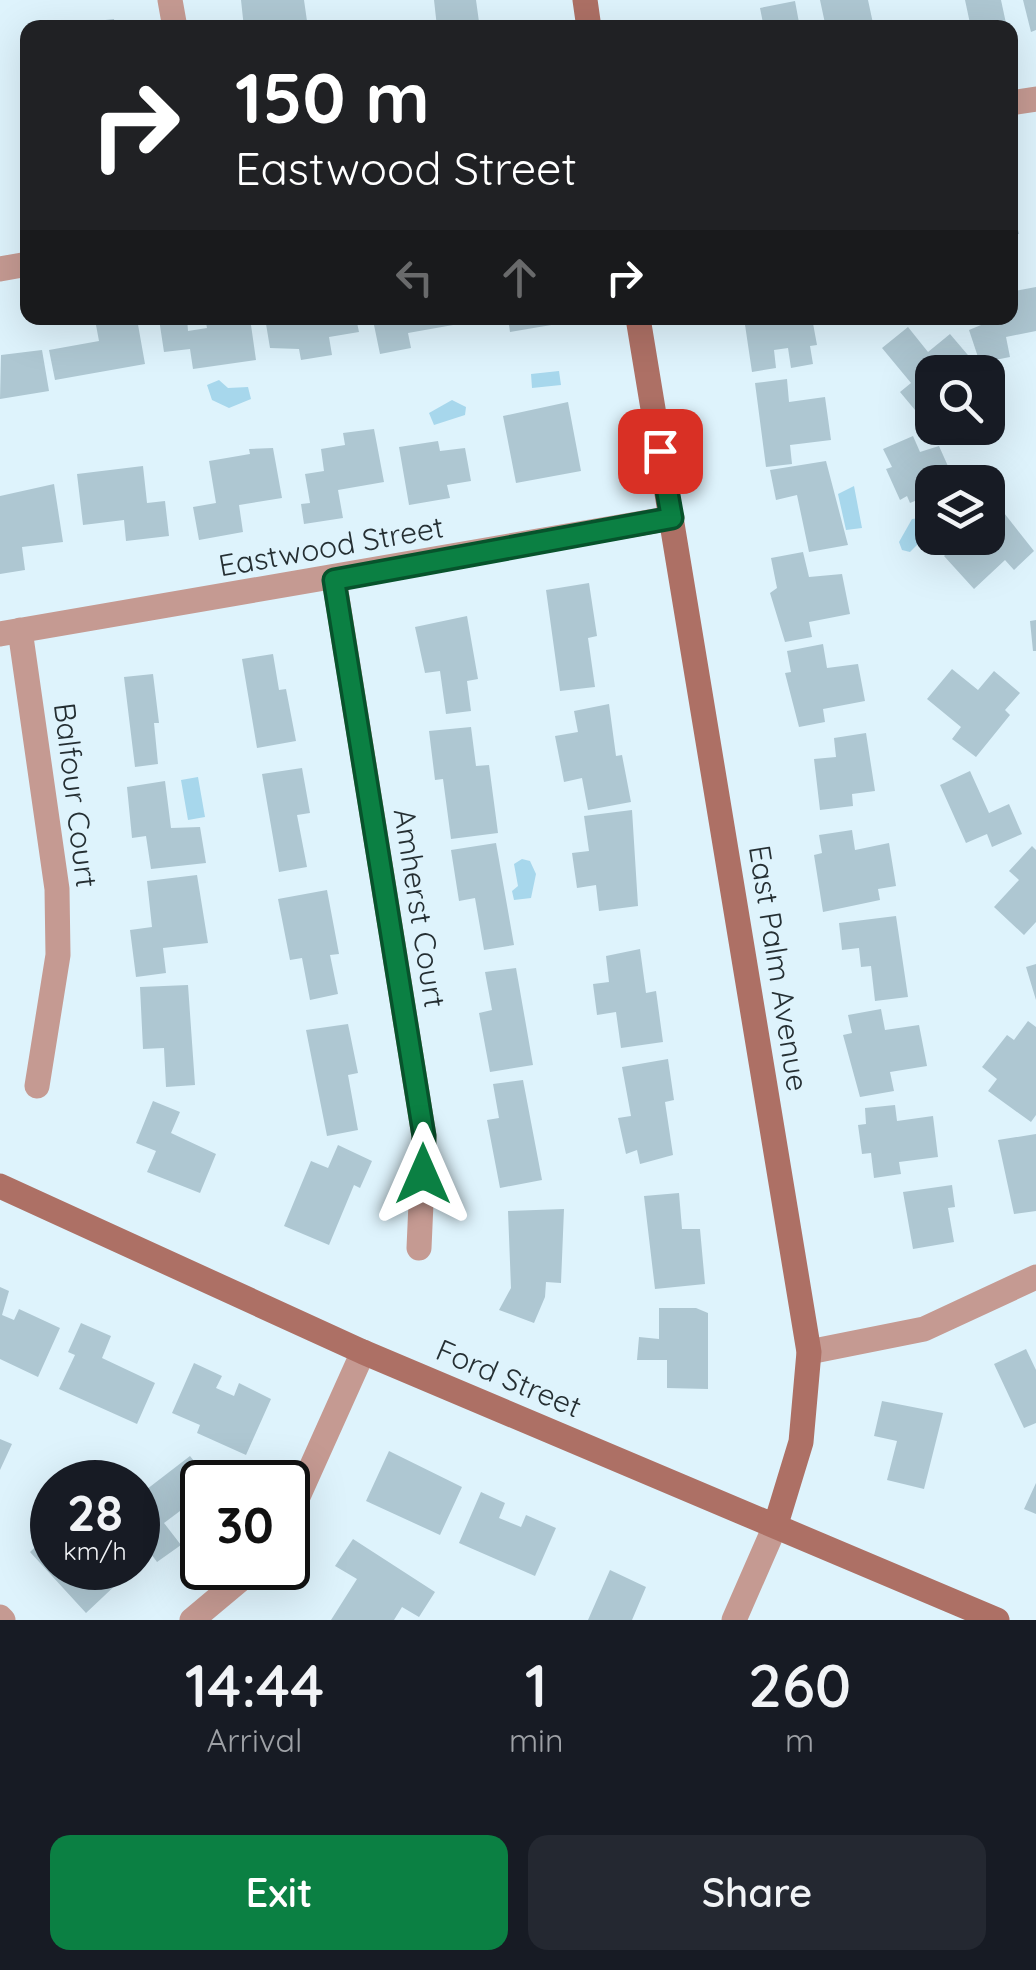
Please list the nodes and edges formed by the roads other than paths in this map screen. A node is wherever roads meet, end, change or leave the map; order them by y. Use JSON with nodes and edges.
{"nodes":[{"id":1,"x":639,"y":325,"type":"edge"},
{"id":2,"x":672,"y":518,"type":"junction"},
{"id":3,"x":334,"y":580,"type":"junction"},
{"id":4,"x":10,"y":632,"type":"edge"},
{"id":5,"x":37,"y":1086,"type":"dead end"},
{"id":6,"x":0,"y":1186,"type":"edge"},
{"id":7,"x":419,"y":1248,"type":"dead end"},
{"id":8,"x":1036,"y":1277,"type":"edge"},
{"id":9,"x":363,"y":1352,"type":"junction"},
{"id":10,"x":809,"y":1352,"type":"junction"},
{"id":11,"x":310,"y":1470,"type":"edge"},
{"id":12,"x":776,"y":1524,"type":"junction"},
{"id":13,"x":228,"y":1590,"type":"edge"},
{"id":14,"x":192,"y":1620,"type":"edge"},
{"id":15,"x":734,"y":1620,"type":"edge"},
{"id":16,"x":997,"y":1620,"type":"edge"}],
"edges":[{"from":1,"to":2,"type":"street","name":"East Palm Avenue"},
{"from":2,"to":3,"type":"street","name":"Eastwood Street"},
{"from":2,"to":10,"type":"street","name":"East Palm Avenue"},
{"from":3,"to":4,"type":"street","name":"Eastwood Street"},
{"from":3,"to":7,"type":"street","name":"Amherst Court"},
{"from":4,"to":5,"type":"street","name":"Balfour Court"},
{"from":6,"to":9,"type":"street","name":"Ford Street"},
{"from":8,"to":10,"type":"street"},
{"from":9,"to":11,"type":"street"},
{"from":9,"to":12,"type":"street","name":"Ford Street"},
{"from":10,"to":12,"type":"street","name":"East Palm Avenue"},
{"from":12,"to":15,"type":"street","name":"East Palm Avenue"},
{"from":12,"to":16,"type":"street","name":"Ford Street"},
{"from":13,"to":14,"type":"street"}]}
